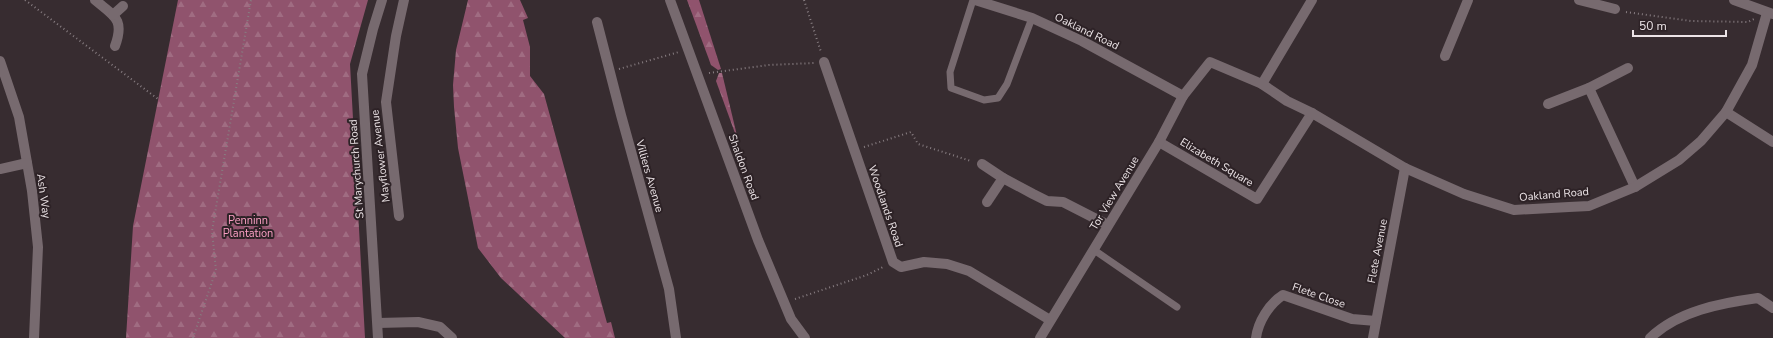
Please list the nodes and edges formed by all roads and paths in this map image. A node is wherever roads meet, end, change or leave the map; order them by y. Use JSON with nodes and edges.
{"nodes":[{"id":1,"x":25,"y":0,"type":"edge"},
{"id":2,"x":95,"y":0,"type":"edge"},
{"id":3,"x":251,"y":0,"type":"edge"},
{"id":4,"x":382,"y":0,"type":"edge"},
{"id":5,"x":404,"y":0,"type":"edge"},
{"id":6,"x":670,"y":0,"type":"edge"},
{"id":7,"x":804,"y":0,"type":"edge"},
{"id":8,"x":974,"y":0,"type":"edge"},
{"id":9,"x":1312,"y":0,"type":"edge"},
{"id":10,"x":1468,"y":0,"type":"edge"},
{"id":11,"x":1579,"y":0,"type":"edge"},
{"id":12,"x":1734,"y":0,"type":"edge"},
{"id":13,"x":123,"y":6,"type":"dead end"},
{"id":14,"x":1615,"y":9,"type":"joint"},
{"id":15,"x":1770,"y":14,"type":"edge"},
{"id":16,"x":113,"y":15,"type":"junction"},
{"id":17,"x":1032,"y":18,"type":"junction"},
{"id":18,"x":597,"y":22,"type":"dead end"},
{"id":19,"x":115,"y":46,"type":"dead end"},
{"id":20,"x":688,"y":50,"type":"junction"},
{"id":21,"x":1445,"y":56,"type":"dead end"},
{"id":22,"x":0,"y":61,"type":"edge"},
{"id":23,"x":824,"y":62,"type":"junction"},
{"id":24,"x":1210,"y":62,"type":"joint"},
{"id":25,"x":1628,"y":68,"type":"dead end"},
{"id":26,"x":610,"y":72,"type":"junction"},
{"id":27,"x":698,"y":75,"type":"junction"},
{"id":28,"x":1262,"y":84,"type":"junction"},
{"id":29,"x":1589,"y":88,"type":"junction"},
{"id":30,"x":1183,"y":96,"type":"junction"},
{"id":31,"x":158,"y":99,"type":"dead end"},
{"id":32,"x":1548,"y":104,"type":"dead end"},
{"id":33,"x":1726,"y":112,"type":"junction"},
{"id":34,"x":1312,"y":113,"type":"junction"},
{"id":35,"x":1159,"y":142,"type":"junction"},
{"id":36,"x":1773,"y":142,"type":"edge"},
{"id":37,"x":855,"y":150,"type":"junction"},
{"id":38,"x":27,"y":163,"type":"junction"},
{"id":39,"x":982,"y":164,"type":"joint"},
{"id":40,"x":1406,"y":168,"type":"junction"},
{"id":41,"x":0,"y":169,"type":"edge"},
{"id":42,"x":1003,"y":178,"type":"junction"},
{"id":43,"x":1635,"y":187,"type":"junction"},
{"id":44,"x":987,"y":202,"type":"dead end"},
{"id":45,"x":399,"y":216,"type":"dead end"},
{"id":46,"x":1108,"y":225,"type":"junction"},
{"id":47,"x":1094,"y":250,"type":"junction"},
{"id":48,"x":893,"y":262,"type":"junction"},
{"id":49,"x":785,"y":304,"type":"junction"},
{"id":50,"x":1177,"y":307,"type":"dead end"},
{"id":51,"x":1773,"y":308,"type":"edge"},
{"id":52,"x":1050,"y":320,"type":"junction"},
{"id":53,"x":1376,"y":321,"type":"junction"},
{"id":54,"x":378,"y":323,"type":"junction"},
{"id":55,"x":34,"y":338,"type":"edge"},
{"id":56,"x":193,"y":338,"type":"edge"},
{"id":57,"x":378,"y":338,"type":"edge"},
{"id":58,"x":452,"y":338,"type":"edge"},
{"id":59,"x":676,"y":338,"type":"edge"},
{"id":60,"x":805,"y":338,"type":"edge"},
{"id":61,"x":1040,"y":338,"type":"edge"},
{"id":62,"x":1256,"y":338,"type":"edge"},
{"id":63,"x":1373,"y":338,"type":"edge"},
{"id":64,"x":1650,"y":338,"type":"edge"}],
"edges":[{"from":1,"to":31,"type":"path"},
{"from":2,"to":16,"type":"street"},
{"from":3,"to":56,"type":"path"},
{"from":4,"to":54,"type":"street","name":"St Marychurch Road"},
{"from":5,"to":45,"type":"street","name":"Mayflower Avenue"},
{"from":6,"to":20,"type":"street","name":"Shaldon Road"},
{"from":7,"to":23,"type":"path"},
{"from":8,"to":17,"type":"street","name":"Oakland Road"},
{"from":8,"to":17,"type":"lane"},
{"from":9,"to":28,"type":"street"},
{"from":10,"to":21,"type":"street"},
{"from":11,"to":14,"type":"street"},
{"from":12,"to":15,"type":"street"},
{"from":13,"to":16,"type":"street"},
{"from":14,"to":15,"type":"path"},
{"from":15,"to":33,"type":"street","name":"Oakland Road"},
{"from":16,"to":19,"type":"street"},
{"from":17,"to":30,"type":"street","name":"Oakland Road"},
{"from":18,"to":26,"type":"street","name":"Villiers Avenue"},
{"from":20,"to":26,"type":"path"},
{"from":20,"to":27,"type":"street","name":"Shaldon Road"},
{"from":22,"to":38,"type":"street","name":"Ash Way"},
{"from":23,"to":27,"type":"path"},
{"from":23,"to":37,"type":"street","name":"Woodlands Road"},
{"from":24,"to":28,"type":"street","name":"Oakland Road"},
{"from":24,"to":30,"type":"street","name":"Tor View Avenue"},
{"from":25,"to":29,"type":"street"},
{"from":26,"to":59,"type":"street","name":"Villiers Avenue"},
{"from":27,"to":49,"type":"street","name":"Shaldon Road"},
{"from":28,"to":34,"type":"street","name":"Oakland Road"},
{"from":29,"to":32,"type":"street"},
{"from":29,"to":43,"type":"street"},
{"from":30,"to":35,"type":"street","name":"Tor View Avenue"},
{"from":33,"to":36,"type":"street"},
{"from":33,"to":43,"type":"street","name":"Oakland Road"},
{"from":34,"to":35,"type":"street","name":"Elizabeth Square"},
{"from":34,"to":40,"type":"street","name":"Oakland Road"},
{"from":35,"to":46,"type":"street","name":"Tor View Avenue"},
{"from":37,"to":39,"type":"path"},
{"from":37,"to":48,"type":"street","name":"Woodlands Road"},
{"from":38,"to":41,"type":"street"},
{"from":38,"to":55,"type":"street","name":"Ash Way"},
{"from":39,"to":42,"type":"street"},
{"from":40,"to":43,"type":"street","name":"Oakland Road"},
{"from":40,"to":53,"type":"street","name":"Flete Avenue"},
{"from":42,"to":44,"type":"street"},
{"from":42,"to":46,"type":"street"},
{"from":46,"to":47,"type":"street","name":"Tor View Avenue"},
{"from":47,"to":50,"type":"lane"},
{"from":47,"to":52,"type":"street","name":"Tor View Avenue"},
{"from":48,"to":49,"type":"path"},
{"from":48,"to":52,"type":"street","name":"Woodlands Road"},
{"from":49,"to":60,"type":"street","name":"Shaldon Road"},
{"from":51,"to":64,"type":"street"},
{"from":52,"to":61,"type":"street","name":"Tor View Avenue"},
{"from":53,"to":62,"type":"street","name":"Flete Close"},
{"from":53,"to":63,"type":"street","name":"Flete Avenue"},
{"from":54,"to":57,"type":"street","name":"St Marychurch Road"},
{"from":54,"to":58,"type":"street"}]}
